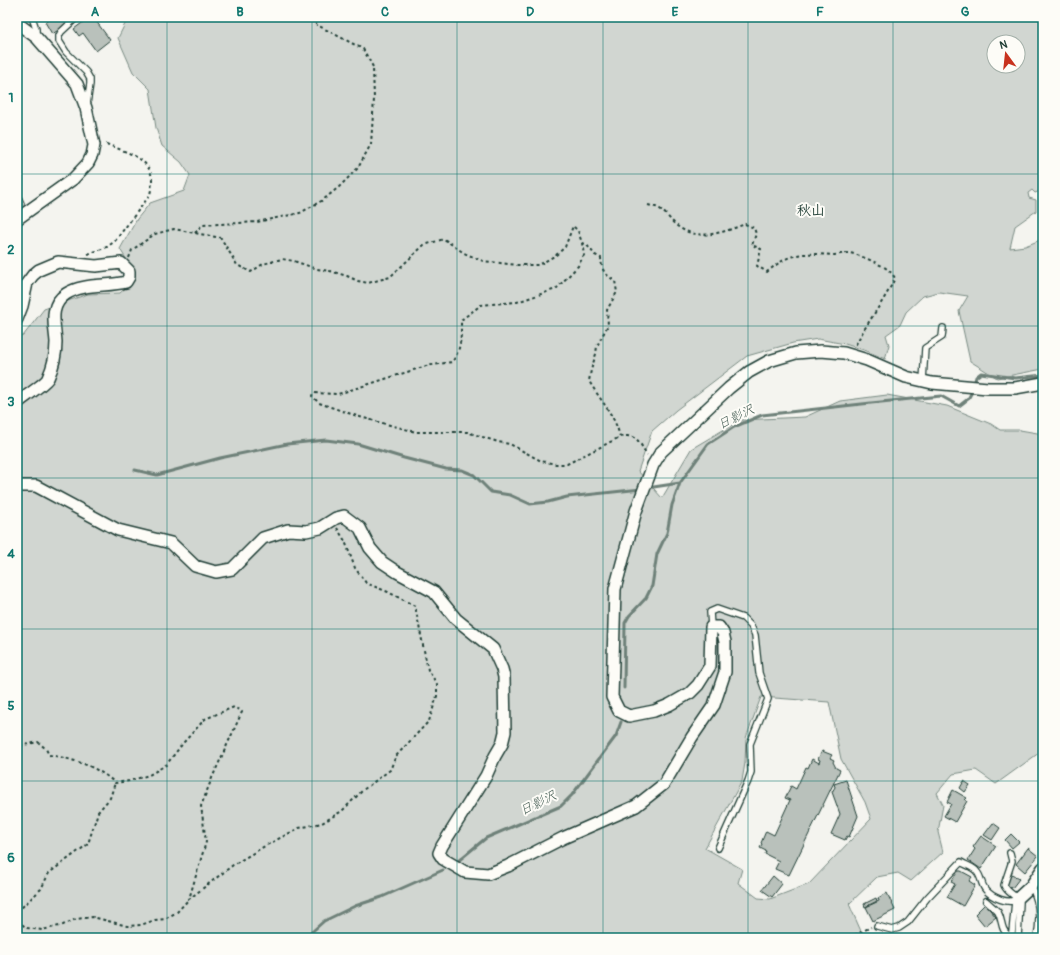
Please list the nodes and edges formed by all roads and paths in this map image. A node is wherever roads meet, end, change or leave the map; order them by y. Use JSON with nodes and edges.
{"nodes":[{"id":1,"x":32,"y":17,"type":"edge"},
{"id":2,"x":77,"y":17,"type":"edge"},
{"id":3,"x":310,"y":17,"type":"edge"},
{"id":4,"x":17,"y":23,"type":"edge"},
{"id":5,"x":36,"y":37,"type":"junction"},
{"id":6,"x":86,"y":108,"type":"junction"},
{"id":7,"x":91,"y":134,"type":"junction"},
{"id":8,"x":648,"y":205,"type":"dead end"},
{"id":9,"x":17,"y":219,"type":"edge"},
{"id":10,"x":195,"y":233,"type":"junction"},
{"id":11,"x":582,"y":243,"type":"junction"},
{"id":12,"x":69,"y":263,"type":"junction"},
{"id":13,"x":125,"y":266,"type":"junction"},
{"id":14,"x":17,"y":318,"type":"edge"},
{"id":15,"x":943,"y":328,"type":"dead end"},
{"id":16,"x":851,"y":355,"type":"junction"},
{"id":17,"x":923,"y":382,"type":"junction"},
{"id":18,"x":1043,"y":383,"type":"edge"},
{"id":19,"x":17,"y":402,"type":"edge"},
{"id":20,"x":620,"y":437,"type":"junction"},
{"id":21,"x":653,"y":465,"type":"junction"},
{"id":22,"x":17,"y":486,"type":"edge"},
{"id":23,"x":332,"y":521,"type":"junction"},
{"id":24,"x":711,"y":627,"type":"junction"},
{"id":25,"x":17,"y":758,"type":"edge"},
{"id":26,"x":115,"y":783,"type":"junction"},
{"id":27,"x":718,"y":848,"type":"dead end"},
{"id":28,"x":1010,"y":853,"type":"dead end"},
{"id":29,"x":1043,"y":868,"type":"edge"},
{"id":30,"x":1031,"y":886,"type":"junction"},
{"id":31,"x":189,"y":899,"type":"junction"},
{"id":32,"x":1016,"y":900,"type":"junction"},
{"id":33,"x":986,"y":901,"type":"dead end"},
{"id":34,"x":17,"y":919,"type":"edge"},
{"id":35,"x":877,"y":926,"type":"joint"},
{"id":36,"x":849,"y":938,"type":"edge"},
{"id":37,"x":1018,"y":938,"type":"edge"},
{"id":38,"x":1037,"y":938,"type":"edge"}],
"edges":[{"from":1,"to":5,"type":"lane"},
{"from":2,"to":6,"type":"lane"},
{"from":3,"to":10,"type":"path"},
{"from":4,"to":5,"type":"street"},
{"from":5,"to":6,"type":"street"},
{"from":6,"to":7,"type":"street"},
{"from":7,"to":9,"type":"street"},
{"from":7,"to":12,"type":"path"},
{"from":8,"to":16,"type":"path"},
{"from":10,"to":11,"type":"path"},
{"from":10,"to":13,"type":"path"},
{"from":11,"to":20,"type":"path"},
{"from":11,"to":20,"type":"path"},
{"from":12,"to":13,"type":"street"},
{"from":12,"to":14,"type":"street"},
{"from":13,"to":19,"type":"street"},
{"from":15,"to":17,"type":"lane"},
{"from":16,"to":17,"type":"street"},
{"from":16,"to":21,"type":"street"},
{"from":17,"to":18,"type":"street"},
{"from":20,"to":21,"type":"path"},
{"from":21,"to":24,"type":"street"},
{"from":22,"to":23,"type":"street"},
{"from":23,"to":24,"type":"street"},
{"from":23,"to":31,"type":"path"},
{"from":24,"to":27,"type":"lane"},
{"from":25,"to":26,"type":"path"},
{"from":26,"to":31,"type":"path"},
{"from":26,"to":34,"type":"path"},
{"from":28,"to":32,"type":"lane"},
{"from":29,"to":30,"type":"street"},
{"from":30,"to":32,"type":"street"},
{"from":30,"to":38,"type":"lane"},
{"from":31,"to":34,"type":"path"},
{"from":32,"to":33,"type":"lane"},
{"from":32,"to":35,"type":"lane"},
{"from":32,"to":37,"type":"lane"},
{"from":35,"to":36,"type":"path"}]}
